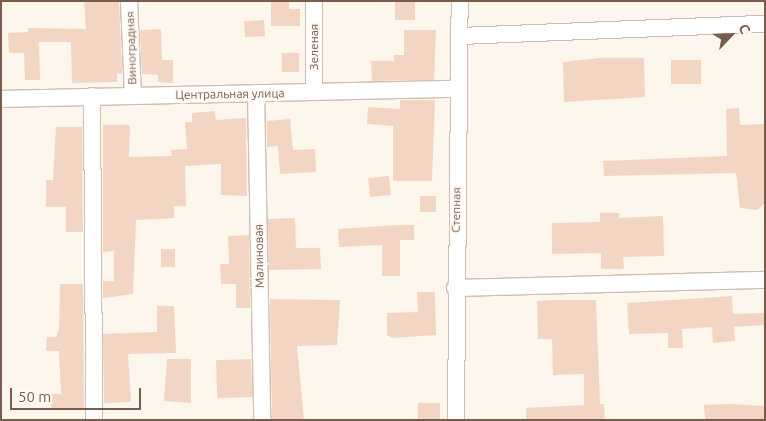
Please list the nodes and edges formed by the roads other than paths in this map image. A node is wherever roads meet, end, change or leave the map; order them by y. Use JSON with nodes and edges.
{"nodes":[{"id":1,"x":130,"y":1,"type":"edge"},
{"id":2,"x":314,"y":1,"type":"edge"},
{"id":3,"x":460,"y":1,"type":"edge"},
{"id":4,"x":765,"y":24,"type":"edge"},
{"id":5,"x":460,"y":36,"type":"junction"},
{"id":6,"x":459,"y":90,"type":"junction"},
{"id":7,"x":314,"y":92,"type":"junction"},
{"id":8,"x":256,"y":93,"type":"junction"},
{"id":9,"x":133,"y":95,"type":"junction"},
{"id":10,"x":92,"y":96,"type":"junction"},
{"id":11,"x":1,"y":99,"type":"edge"},
{"id":12,"x":765,"y":280,"type":"edge"},
{"id":13,"x":455,"y":288,"type":"junction"},
{"id":14,"x":94,"y":420,"type":"edge"},
{"id":15,"x":262,"y":420,"type":"edge"},
{"id":16,"x":456,"y":420,"type":"edge"}],
"edges":[{"from":1,"to":9,"type":"street","name":"Виноградная"},
{"from":2,"to":7,"type":"street","name":"Зеленая"},
{"from":3,"to":5,"type":"street","name":"Степная"},
{"from":4,"to":5,"type":"street"},
{"from":5,"to":6,"type":"street","name":"Степная"},
{"from":6,"to":7,"type":"street","name":"Центральная улица"},
{"from":6,"to":13,"type":"street","name":"Степная"},
{"from":7,"to":8,"type":"street","name":"Центральная улица"},
{"from":8,"to":9,"type":"street","name":"Центральная улица"},
{"from":8,"to":15,"type":"street","name":"Малиновая"},
{"from":9,"to":10,"type":"street","name":"Центральная улица"},
{"from":10,"to":11,"type":"street","name":"Центральная улица"},
{"from":10,"to":14,"type":"street"},
{"from":12,"to":13,"type":"street"},
{"from":13,"to":16,"type":"street","name":"Степная"}]}
